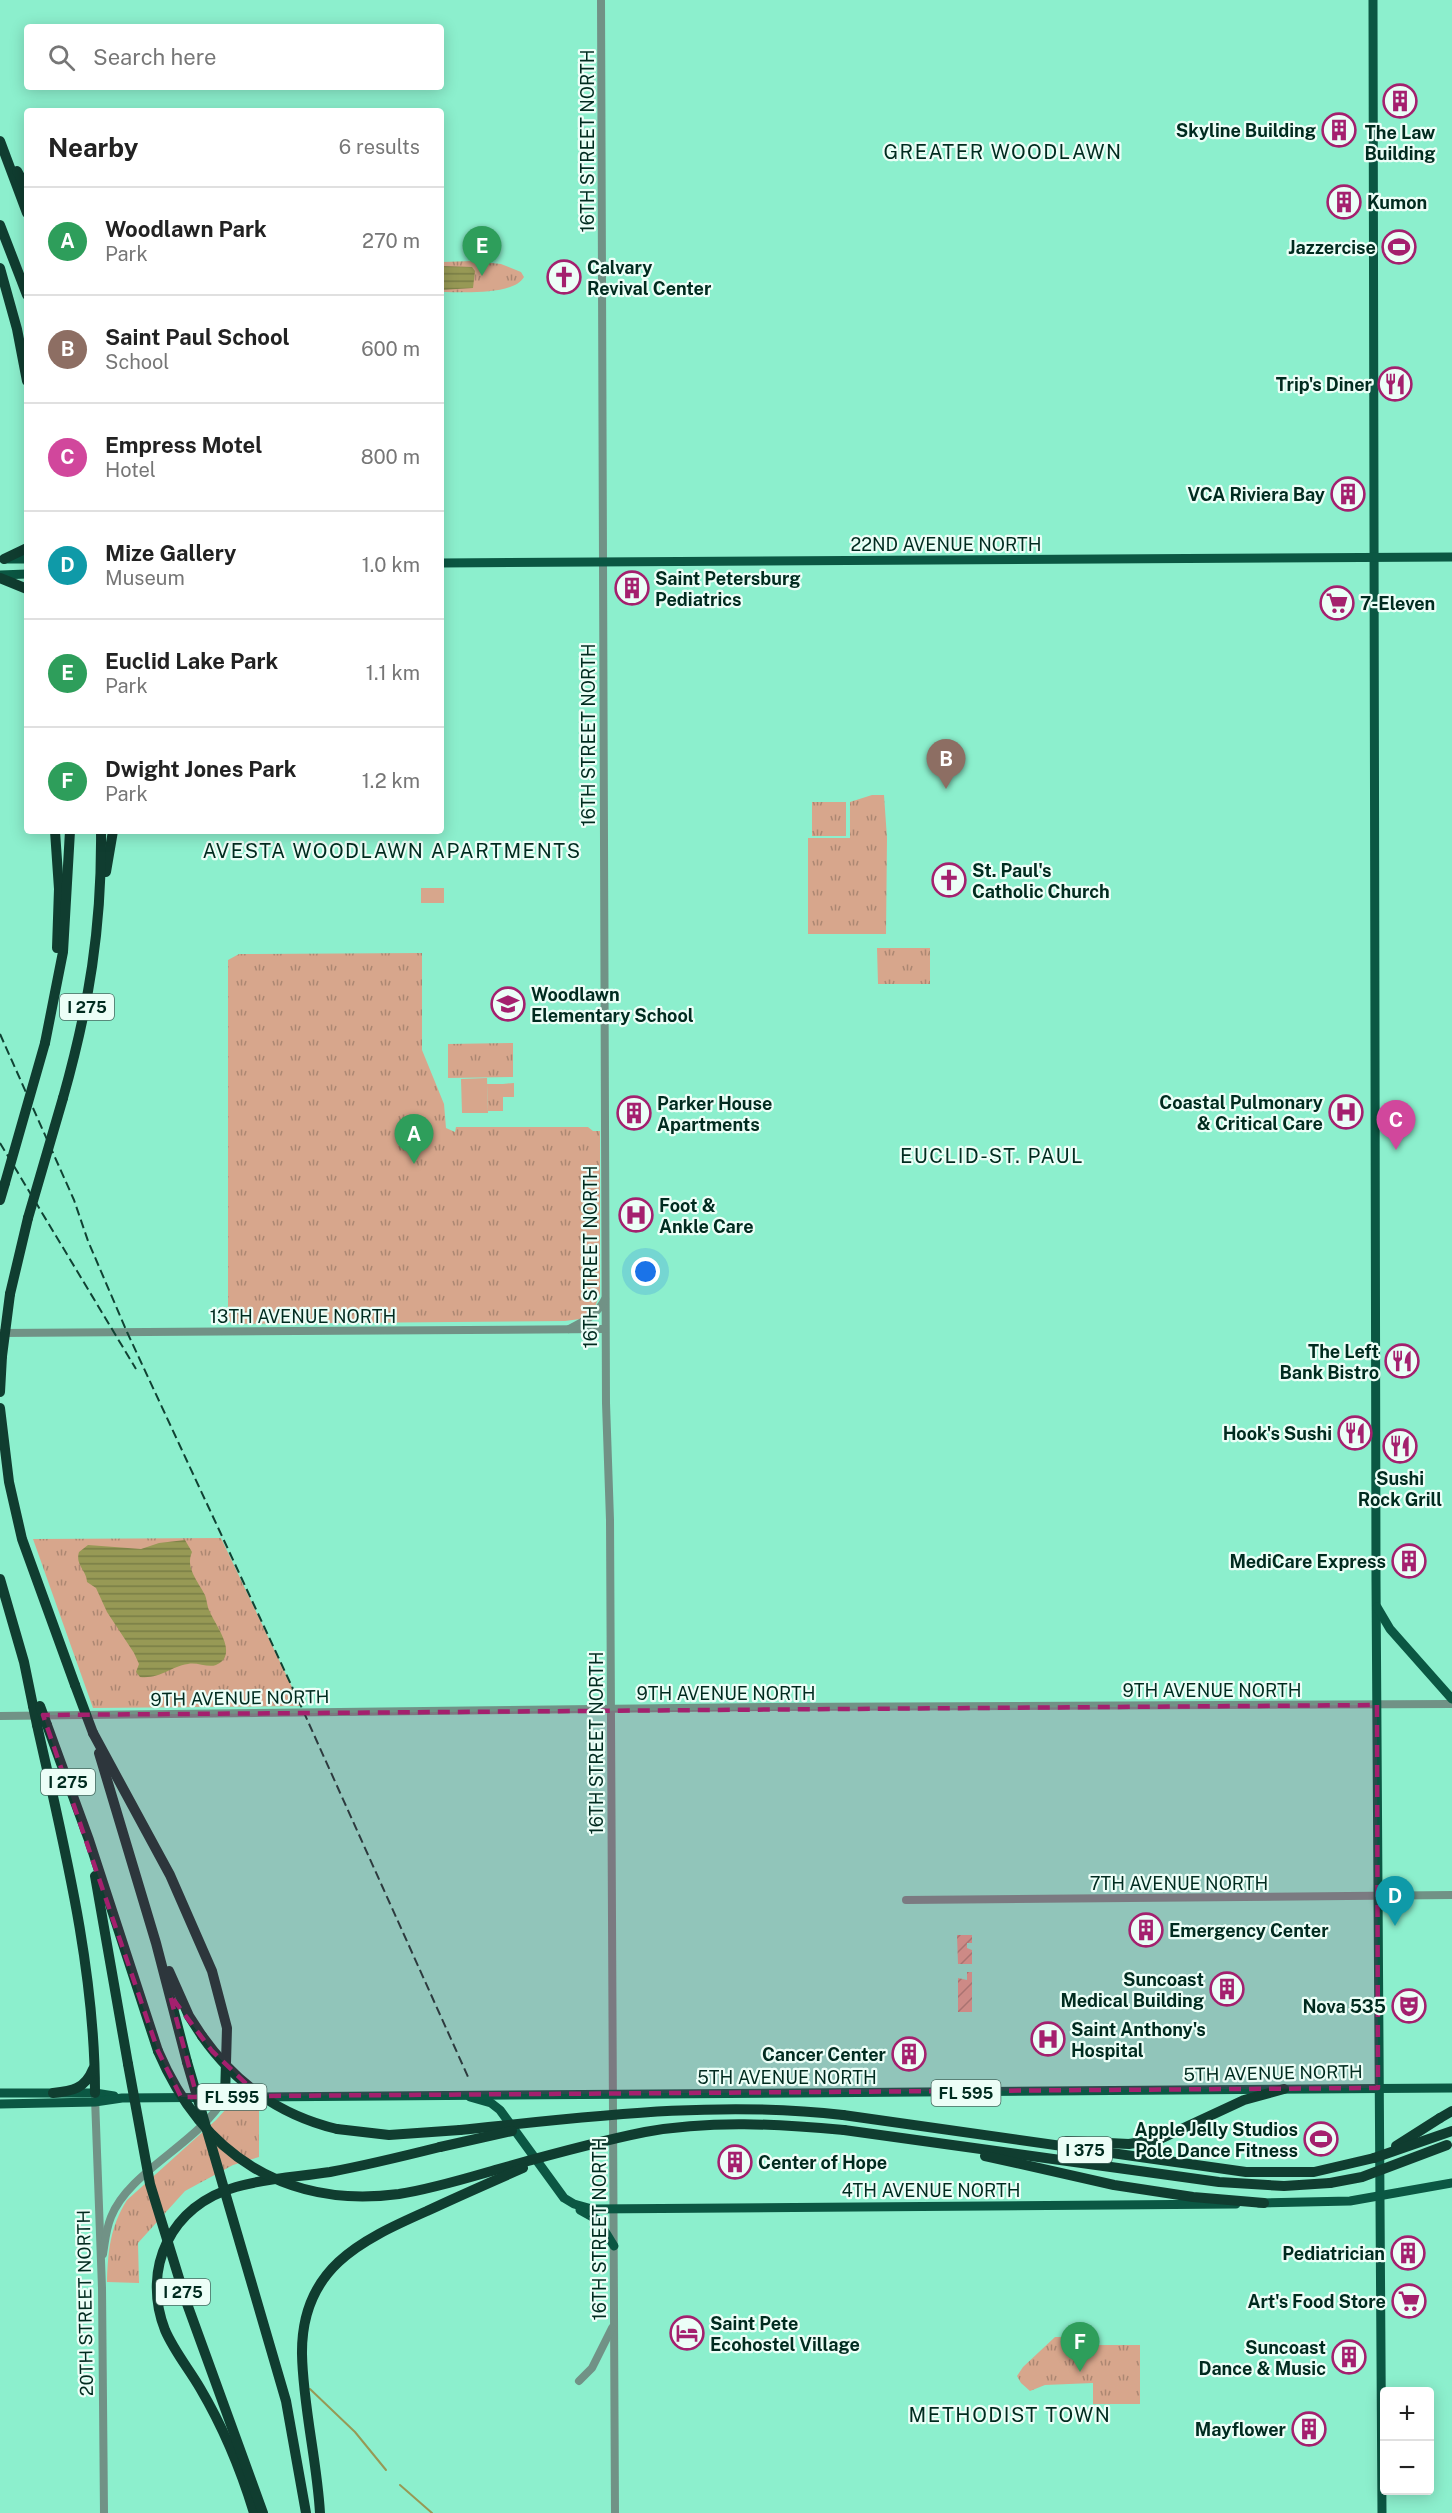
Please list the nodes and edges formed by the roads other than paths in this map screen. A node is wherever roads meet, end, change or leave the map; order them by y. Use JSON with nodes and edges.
{"nodes":[{"id":1,"x":601,"y":0,"type":"edge"},
{"id":2,"x":1373,"y":0,"type":"edge"},
{"id":3,"x":0,"y":140,"type":"edge"},
{"id":4,"x":24,"y":184,"type":"edge"},
{"id":5,"x":24,"y":205,"type":"edge"},
{"id":6,"x":0,"y":225,"type":"edge"},
{"id":7,"x":0,"y":268,"type":"edge"},
{"id":8,"x":24,"y":287,"type":"edge"},
{"id":9,"x":24,"y":365,"type":"edge"},
{"id":10,"x":24,"y":549,"type":"edge"},
{"id":11,"x":1452,"y":557,"type":"edge"},
{"id":12,"x":1374,"y":558,"type":"junction"},
{"id":13,"x":2,"y":559,"type":"edge"},
{"id":14,"x":24,"y":559,"type":"edge"},
{"id":15,"x":603,"y":562,"type":"junction"},
{"id":16,"x":444,"y":563,"type":"edge"},
{"id":17,"x":24,"y":574,"type":"edge"},
{"id":18,"x":0,"y":576,"type":"edge"},
{"id":19,"x":24,"y":588,"type":"edge"},
{"id":20,"x":55,"y":834,"type":"edge"},
{"id":21,"x":70,"y":834,"type":"edge"},
{"id":22,"x":101,"y":834,"type":"edge"},
{"id":23,"x":112,"y":834,"type":"edge"},
{"id":24,"x":98,"y":914,"type":"junction"},
{"id":25,"x":53,"y":1014,"type":"junction"},
{"id":26,"x":0,"y":1200,"type":"edge"},
{"id":27,"x":605,"y":1297,"type":"junction"},
{"id":28,"x":605,"y":1329,"type":"junction"},
{"id":29,"x":567,"y":1330,"type":"junction"},
{"id":30,"x":0,"y":1333,"type":"edge"},
{"id":31,"x":0,"y":1392,"type":"edge"},
{"id":32,"x":0,"y":1408,"type":"edge"},
{"id":33,"x":0,"y":1579,"type":"edge"},
{"id":34,"x":1376,"y":1605,"type":"junction"},
{"id":35,"x":1452,"y":1699,"type":"edge"},
{"id":36,"x":1452,"y":1704,"type":"edge"},
{"id":37,"x":1377,"y":1705,"type":"junction"},
{"id":38,"x":611,"y":1709,"type":"junction"},
{"id":39,"x":0,"y":1716,"type":"edge"},
{"id":40,"x":42,"y":1725,"type":"junction"},
{"id":41,"x":93,"y":1733,"type":"junction"},
{"id":42,"x":89,"y":1840,"type":"junction"},
{"id":43,"x":1452,"y":1895,"type":"edge"},
{"id":44,"x":1379,"y":1896,"type":"junction"},
{"id":45,"x":906,"y":1900,"type":"dead end"},
{"id":46,"x":156,"y":1943,"type":"junction"},
{"id":47,"x":95,"y":2063,"type":"junction"},
{"id":48,"x":1378,"y":2088,"type":"junction"},
{"id":49,"x":1452,"y":2088,"type":"edge"},
{"id":50,"x":1284,"y":2089,"type":"junction"},
{"id":51,"x":0,"y":2094,"type":"edge"},
{"id":52,"x":53,"y":2094,"type":"junction"},
{"id":53,"x":459,"y":2094,"type":"junction"},
{"id":54,"x":613,"y":2094,"type":"junction"},
{"id":55,"x":95,"y":2097,"type":"junction"},
{"id":56,"x":225,"y":2097,"type":"junction"},
{"id":57,"x":0,"y":2104,"type":"edge"},
{"id":58,"x":1452,"y":2111,"type":"edge"},
{"id":59,"x":559,"y":2121,"type":"junction"},
{"id":60,"x":1452,"y":2131,"type":"edge"},
{"id":61,"x":1011,"y":2138,"type":"junction"},
{"id":62,"x":1452,"y":2143,"type":"edge"},
{"id":63,"x":929,"y":2144,"type":"junction"},
{"id":64,"x":552,"y":2155,"type":"junction"},
{"id":65,"x":1374,"y":2158,"type":"junction"},
{"id":66,"x":1452,"y":2183,"type":"edge"},
{"id":67,"x":1379,"y":2196,"type":"junction"},
{"id":68,"x":564,"y":2198,"type":"junction"},
{"id":69,"x":1264,"y":2203,"type":"junction"},
{"id":70,"x":614,"y":2208,"type":"junction"},
{"id":71,"x":614,"y":2246,"type":"junction"},
{"id":72,"x":101,"y":2270,"type":"junction"},
{"id":73,"x":614,"y":2324,"type":"junction"},
{"id":74,"x":579,"y":2381,"type":"dead end"},
{"id":75,"x":104,"y":2513,"type":"edge"},
{"id":76,"x":254,"y":2513,"type":"edge"},
{"id":77,"x":263,"y":2513,"type":"edge"},
{"id":78,"x":306,"y":2513,"type":"edge"},
{"id":79,"x":320,"y":2513,"type":"edge"},
{"id":80,"x":615,"y":2513,"type":"edge"},
{"id":81,"x":1382,"y":2513,"type":"edge"}],
"edges":[{"from":1,"to":15,"type":"street","name":"16TH STREET NORTH"},
{"from":2,"to":12,"type":"main road"},
{"from":3,"to":4,"type":"highway"},
{"from":3,"to":5,"type":"highway"},
{"from":6,"to":8,"type":"highway"},
{"from":7,"to":9,"type":"highway"},
{"from":10,"to":13,"type":"highway"},
{"from":11,"to":12,"type":"main road","name":"22ND AVENUE NORTH"},
{"from":12,"to":15,"type":"main road","name":"22ND AVENUE NORTH"},
{"from":12,"to":34,"type":"main road"},
{"from":13,"to":14,"type":"main road"},
{"from":15,"to":16,"type":"main road","name":"22ND AVENUE NORTH"},
{"from":15,"to":27,"type":"street","name":"16TH STREET NORTH"},
{"from":17,"to":18,"type":"main road"},
{"from":18,"to":19,"type":"highway"},
{"from":20,"to":25,"type":"highway"},
{"from":21,"to":25,"type":"highway","number":"I 275"},
{"from":22,"to":24,"type":"highway","number":"I 275"},
{"from":23,"to":24,"type":"highway"},
{"from":24,"to":31,"type":"highway","number":"I 275","bridge":true},
{"from":25,"to":26,"type":"highway","number":"I 275","bridge":true},
{"from":27,"to":28,"type":"street","name":"16TH STREET NORTH"},
{"from":27,"to":29,"type":"street"},
{"from":28,"to":29,"type":"street","name":"13TH AVENUE NORTH"},
{"from":28,"to":38,"type":"street","name":"16TH STREET NORTH"},
{"from":29,"to":30,"type":"street","name":"13TH AVENUE NORTH"},
{"from":32,"to":41,"type":"highway","number":"I 275","bridge":true},
{"from":33,"to":40,"type":"highway","number":"I 275","bridge":true},
{"from":34,"to":35,"type":"main road"},
{"from":34,"to":37,"type":"main road"},
{"from":36,"to":37,"type":"street","name":"9TH AVENUE NORTH"},
{"from":37,"to":38,"type":"street","name":"9TH AVENUE NORTH"},
{"from":37,"to":44,"type":"main road"},
{"from":38,"to":39,"type":"street","name":"9TH AVENUE NORTH"},
{"from":38,"to":54,"type":"street","name":"16TH STREET NORTH"},
{"from":40,"to":42,"type":"highway","number":"I 275"},
{"from":40,"to":47,"type":"highway"},
{"from":41,"to":46,"type":"highway","number":"I 275"},
{"from":41,"to":56,"type":"highway"},
{"from":42,"to":64,"type":"highway","bridge":true},
{"from":42,"to":77,"type":"highway","number":"I 275","bridge":true},
{"from":43,"to":44,"type":"street","name":"7TH AVENUE NORTH"},
{"from":44,"to":45,"type":"street","name":"7TH AVENUE NORTH"},
{"from":44,"to":48,"type":"main road"},
{"from":46,"to":59,"type":"highway","bridge":true},
{"from":46,"to":78,"type":"highway","number":"I 275","bridge":true},
{"from":47,"to":52,"type":"highway"},
{"from":47,"to":55,"type":"highway"},
{"from":48,"to":49,"type":"main road","name":"5TH AVENUE NORTH","number":"FL 595"},
{"from":48,"to":50,"type":"main road","name":"5TH AVENUE NORTH","number":"FL 595"},
{"from":48,"to":67,"type":"main road"},
{"from":50,"to":54,"type":"main road","name":"5TH AVENUE NORTH","number":"FL 595"},
{"from":50,"to":61,"type":"highway"},
{"from":51,"to":52,"type":"main road","name":"5TH AVENUE NORTH","number":"FL 595"},
{"from":52,"to":55,"type":"main road","name":"5TH AVENUE NORTH","number":"FL 595"},
{"from":53,"to":54,"type":"main road","name":"5TH AVENUE NORTH","number":"FL 595"},
{"from":53,"to":56,"type":"main road","name":"5TH AVENUE NORTH","number":"FL 595"},
{"from":53,"to":68,"type":"main road","number":"FL 595"},
{"from":54,"to":70,"type":"street","name":"16TH STREET NORTH"},
{"from":55,"to":56,"type":"main road","name":"5TH AVENUE NORTH","number":"FL 595"},
{"from":55,"to":57,"type":"main road","name":"5TH AVENUE NORTH","number":"FL 595"},
{"from":55,"to":72,"type":"street","name":"20TH STREET NORTH"},
{"from":56,"to":72,"type":"street"},
{"from":58,"to":65,"type":"highway","bridge":true},
{"from":59,"to":61,"type":"highway","number":"I 375","bridge":true},
{"from":59,"to":76,"type":"highway","bridge":true},
{"from":60,"to":65,"type":"highway","number":"I 375","bridge":true},
{"from":61,"to":65,"type":"highway","number":"I 375"},
{"from":62,"to":63,"type":"highway","number":"I 375","bridge":true},
{"from":63,"to":64,"type":"highway","number":"I 375","bridge":true},
{"from":63,"to":69,"type":"highway"},
{"from":64,"to":79,"type":"highway","bridge":true},
{"from":66,"to":67,"type":"main road","name":"4TH AVENUE NORTH"},
{"from":67,"to":69,"type":"main road","name":"4TH AVENUE NORTH"},
{"from":67,"to":81,"type":"main road"},
{"from":68,"to":70,"type":"main road","name":"4TH AVENUE NORTH"},
{"from":68,"to":71,"type":"main road"},
{"from":69,"to":70,"type":"main road","name":"4TH AVENUE NORTH"},
{"from":70,"to":71,"type":"street","name":"16TH STREET NORTH"},
{"from":71,"to":73,"type":"street","name":"16TH STREET NORTH"},
{"from":72,"to":75,"type":"street","name":"20TH STREET NORTH"},
{"from":73,"to":74,"type":"street"},
{"from":73,"to":80,"type":"street","name":"16TH STREET NORTH"}]}
